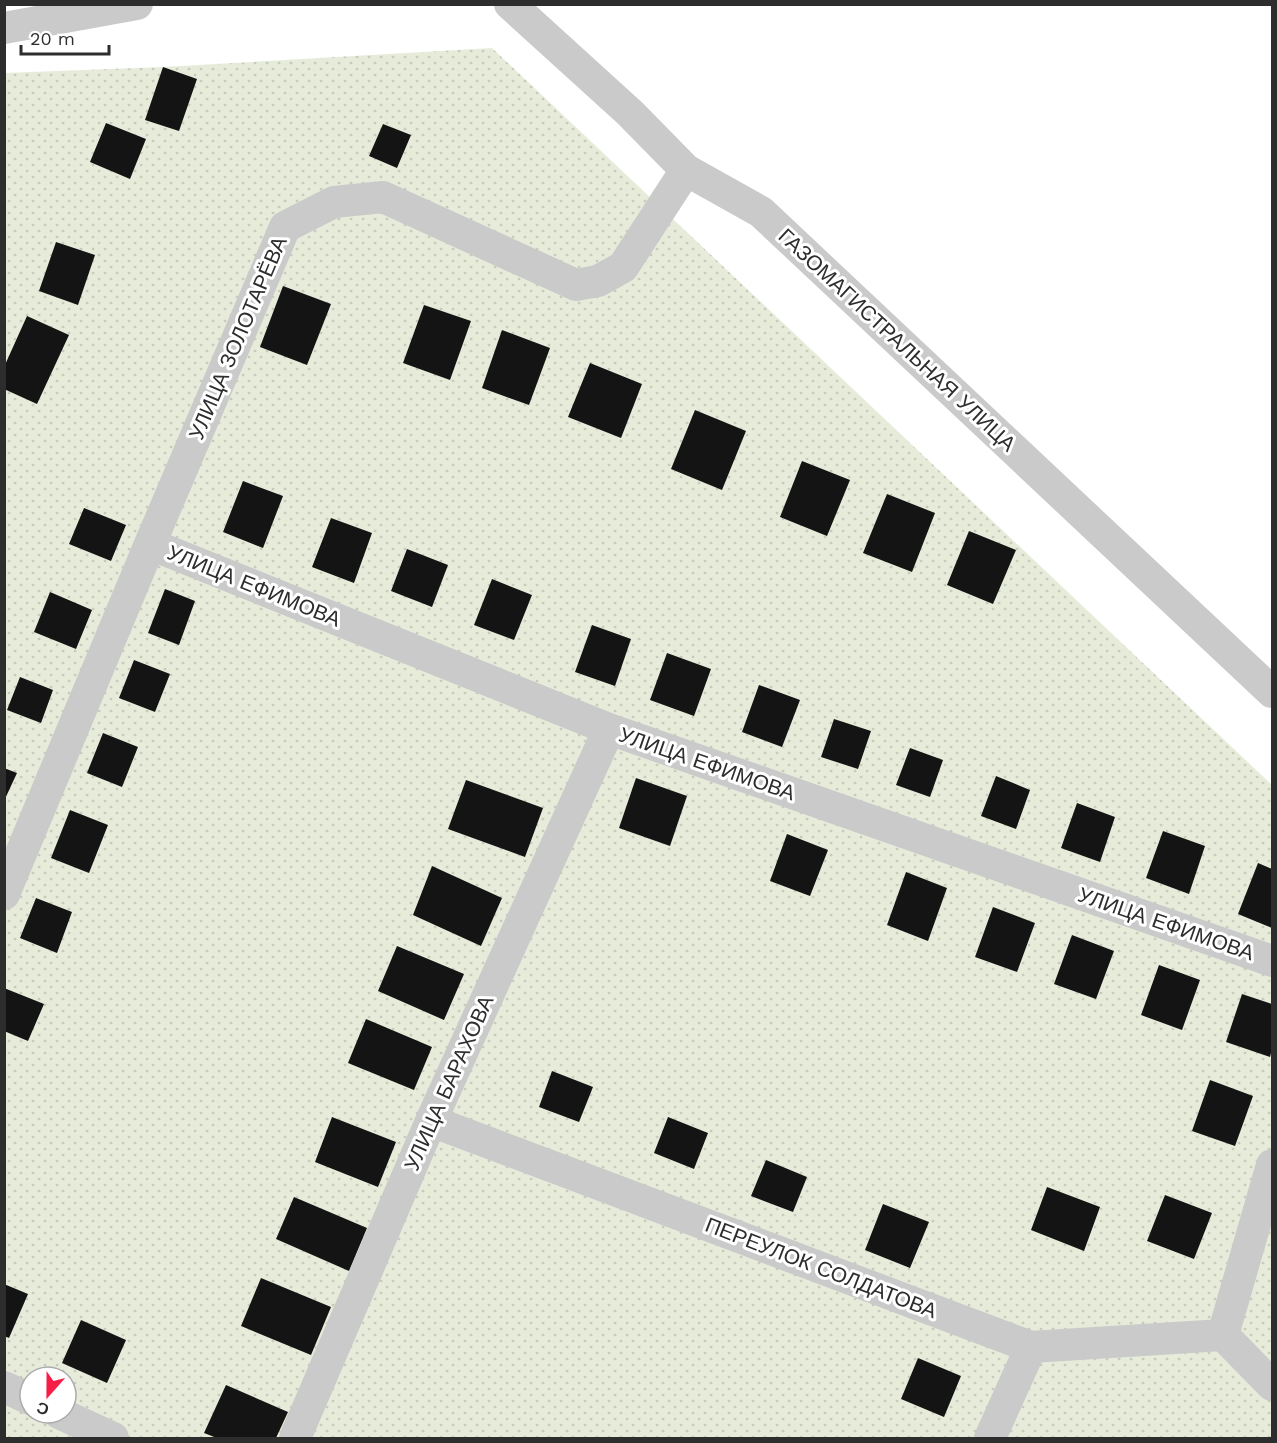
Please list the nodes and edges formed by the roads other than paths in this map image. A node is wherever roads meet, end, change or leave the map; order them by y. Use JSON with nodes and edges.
{"nodes":[{"id":1,"x":136,"y":4,"type":"edge"},
{"id":2,"x":510,"y":4,"type":"edge"},
{"id":3,"x":4,"y":28,"type":"edge"},
{"id":4,"x":686,"y":170,"type":"junction"},
{"id":5,"x":150,"y":544,"type":"junction"},
{"id":6,"x":1272,"y":692,"type":"edge"},
{"id":7,"x":609,"y":729,"type":"junction"},
{"id":8,"x":4,"y":894,"type":"edge"},
{"id":9,"x":1272,"y":961,"type":"edge"},
{"id":10,"x":431,"y":1121,"type":"junction"},
{"id":11,"x":1272,"y":1165,"type":"edge"},
{"id":12,"x":1223,"y":1335,"type":"junction"},
{"id":13,"x":1031,"y":1347,"type":"junction"},
{"id":14,"x":1272,"y":1385,"type":"edge"},
{"id":15,"x":4,"y":1387,"type":"edge"},
{"id":16,"x":18,"y":1393,"type":"edge"},
{"id":17,"x":78,"y":1422,"type":"edge"},
{"id":18,"x":113,"y":1438,"type":"edge"},
{"id":19,"x":295,"y":1438,"type":"edge"},
{"id":20,"x":990,"y":1438,"type":"edge"}],
"edges":[{"from":1,"to":3,"type":"street"},
{"from":2,"to":4,"type":"street","name":"ГАЗОМАГИСТРАЛЬНАЯ УЛИЦА"},
{"from":4,"to":5,"type":"street","name":"УЛИЦА ЗОЛОТАРЁВА"},
{"from":4,"to":6,"type":"street","name":"ГАЗОМАГИСТРАЛЬНАЯ УЛИЦА"},
{"from":5,"to":7,"type":"street","name":"УЛИЦА ЕФИМОВА"},
{"from":5,"to":8,"type":"street","name":"УЛИЦА ЗОЛОТАРЁВА"},
{"from":7,"to":9,"type":"street","name":"УЛИЦА ЕФИМОВА"},
{"from":7,"to":10,"type":"street","name":"УЛИЦА БАРАХОВА"},
{"from":10,"to":13,"type":"street","name":"ПЕРЕУЛОК СОЛДАТОВА"},
{"from":10,"to":19,"type":"street","name":"УЛИЦА БАРАХОВА"},
{"from":11,"to":12,"type":"street"},
{"from":12,"to":13,"type":"street","name":"ПЕРЕУЛОК СОЛДАТОВА"},
{"from":12,"to":14,"type":"street"},
{"from":13,"to":20,"type":"street"},
{"from":15,"to":16,"type":"street"},
{"from":17,"to":18,"type":"street"}]}
